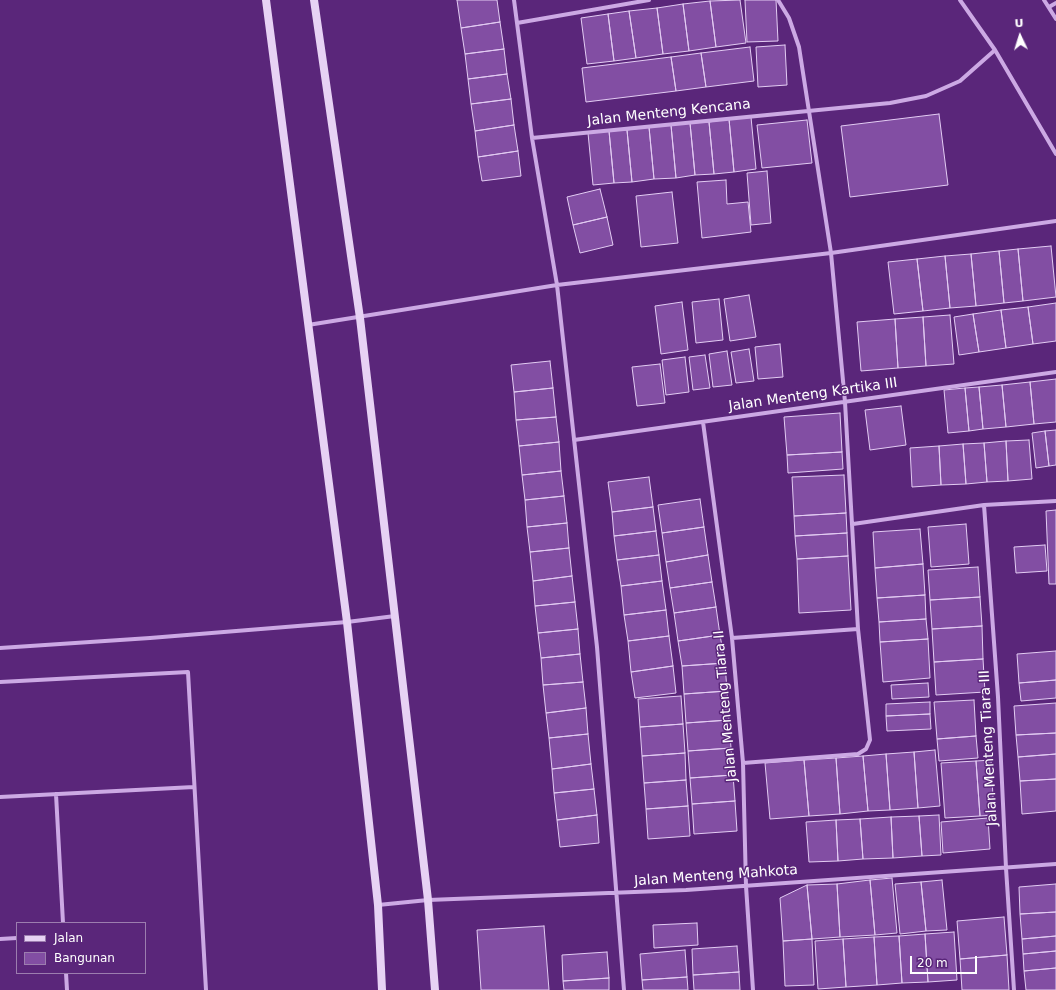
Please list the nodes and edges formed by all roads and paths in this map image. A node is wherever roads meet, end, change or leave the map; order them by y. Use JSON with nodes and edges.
{"nodes":[{"id":1,"x":266,"y":0,"type":"edge"},
{"id":2,"x":314,"y":0,"type":"edge"},
{"id":3,"x":514,"y":0,"type":"edge"},
{"id":4,"x":649,"y":0,"type":"edge"},
{"id":5,"x":778,"y":0,"type":"edge"},
{"id":6,"x":960,"y":0,"type":"edge"},
{"id":7,"x":1044,"y":0,"type":"edge"},
{"id":8,"x":1056,"y":4,"type":"edge"},
{"id":9,"x":1049,"y":7,"type":"junction"},
{"id":10,"x":1056,"y":19,"type":"edge"},
{"id":11,"x":517,"y":23,"type":"junction"},
{"id":12,"x":995,"y":50,"type":"junction"},
{"id":13,"x":809,"y":110,"type":"junction"},
{"id":14,"x":532,"y":138,"type":"junction"},
{"id":15,"x":1056,"y":154,"type":"edge"},
{"id":16,"x":1056,"y":221,"type":"edge"},
{"id":17,"x":831,"y":253,"type":"junction"},
{"id":18,"x":557,"y":286,"type":"junction"},
{"id":19,"x":360,"y":318,"type":"junction"},
{"id":20,"x":307,"y":325,"type":"junction"},
{"id":21,"x":1056,"y":372,"type":"edge"},
{"id":22,"x":845,"y":402,"type":"junction"},
{"id":23,"x":703,"y":422,"type":"junction"},
{"id":24,"x":574,"y":440,"type":"junction"},
{"id":25,"x":1056,"y":501,"type":"edge"},
{"id":26,"x":984,"y":505,"type":"junction"},
{"id":27,"x":853,"y":524,"type":"junction"},
{"id":28,"x":395,"y":616,"type":"junction"},
{"id":29,"x":347,"y":622,"type":"junction"},
{"id":30,"x":858,"y":629,"type":"junction"},
{"id":31,"x":732,"y":638,"type":"junction"},
{"id":32,"x":0,"y":648,"type":"edge"},
{"id":33,"x":0,"y":682,"type":"edge"},
{"id":34,"x":743,"y":763,"type":"junction"},
{"id":35,"x":194,"y":787,"type":"junction"},
{"id":36,"x":56,"y":794,"type":"junction"},
{"id":37,"x":0,"y":797,"type":"edge"},
{"id":38,"x":1056,"y":864,"type":"edge"},
{"id":39,"x":1006,"y":868,"type":"junction"},
{"id":40,"x":746,"y":886,"type":"junction"},
{"id":41,"x":617,"y":893,"type":"junction"},
{"id":42,"x":428,"y":900,"type":"junction"},
{"id":43,"x":378,"y":905,"type":"junction"},
{"id":44,"x":63,"y":922,"type":"edge"},
{"id":45,"x":16,"y":938,"type":"edge"},
{"id":46,"x":0,"y":939,"type":"edge"},
{"id":47,"x":66,"y":974,"type":"edge"},
{"id":48,"x":67,"y":990,"type":"edge"},
{"id":49,"x":206,"y":990,"type":"edge"},
{"id":50,"x":382,"y":990,"type":"edge"},
{"id":51,"x":435,"y":990,"type":"edge"},
{"id":52,"x":624,"y":990,"type":"edge"},
{"id":53,"x":753,"y":990,"type":"edge"},
{"id":54,"x":1014,"y":990,"type":"edge"}],
"edges":[{"from":1,"to":20,"type":"street"},
{"from":2,"to":19,"type":"street"},
{"from":3,"to":11,"type":"street"},
{"from":4,"to":11,"type":"street"},
{"from":5,"to":13,"type":"street"},
{"from":6,"to":12,"type":"street"},
{"from":7,"to":9,"type":"street"},
{"from":8,"to":9,"type":"street"},
{"from":9,"to":10,"type":"street"},
{"from":11,"to":14,"type":"street"},
{"from":12,"to":13,"type":"street","name":"Jalan Menteng Kencana"},
{"from":12,"to":15,"type":"street"},
{"from":13,"to":14,"type":"street","name":"Jalan Menteng Kencana"},
{"from":13,"to":17,"type":"street"},
{"from":14,"to":18,"type":"street"},
{"from":16,"to":17,"type":"street"},
{"from":17,"to":18,"type":"street"},
{"from":17,"to":22,"type":"street"},
{"from":18,"to":19,"type":"street"},
{"from":18,"to":24,"type":"street"},
{"from":19,"to":20,"type":"street"},
{"from":19,"to":28,"type":"street"},
{"from":20,"to":29,"type":"street"},
{"from":21,"to":22,"type":"street","name":"Jalan Menteng Kartika III"},
{"from":22,"to":23,"type":"street","name":"Jalan Menteng Kartika III"},
{"from":22,"to":27,"type":"street"},
{"from":23,"to":24,"type":"street","name":"Jalan Menteng Kartika III"},
{"from":23,"to":31,"type":"street","name":"Jalan Menteng Tiara II"},
{"from":24,"to":41,"type":"street"},
{"from":25,"to":26,"type":"street"},
{"from":26,"to":27,"type":"street"},
{"from":26,"to":39,"type":"street","name":"Jalan Menteng Tiara III"},
{"from":27,"to":30,"type":"street"},
{"from":28,"to":29,"type":"street"},
{"from":28,"to":42,"type":"street"},
{"from":29,"to":32,"type":"street"},
{"from":29,"to":43,"type":"street"},
{"from":30,"to":31,"type":"street"},
{"from":30,"to":34,"type":"street"},
{"from":31,"to":34,"type":"street","name":"Jalan Menteng Tiara II"},
{"from":33,"to":35,"type":"street"},
{"from":34,"to":40,"type":"street","name":"Jalan Menteng Tiara II"},
{"from":35,"to":36,"type":"street"},
{"from":35,"to":49,"type":"street"},
{"from":36,"to":37,"type":"street"},
{"from":36,"to":44,"type":"street"},
{"from":38,"to":39,"type":"street","name":"Jalan Menteng Mahkota"},
{"from":39,"to":40,"type":"street","name":"Jalan Menteng Mahkota"},
{"from":39,"to":54,"type":"street","name":"Jalan Menteng Tiara III"},
{"from":40,"to":41,"type":"street","name":"Jalan Menteng Mahkota"},
{"from":40,"to":53,"type":"street","name":"Jalan Menteng Tiara II"},
{"from":41,"to":42,"type":"street","name":"Jalan Menteng Mahkota"},
{"from":41,"to":52,"type":"street"},
{"from":42,"to":43,"type":"street","name":"Jalan Menteng Mahkota"},
{"from":42,"to":51,"type":"street"},
{"from":43,"to":50,"type":"street"},
{"from":45,"to":46,"type":"street"},
{"from":47,"to":48,"type":"street"}]}
